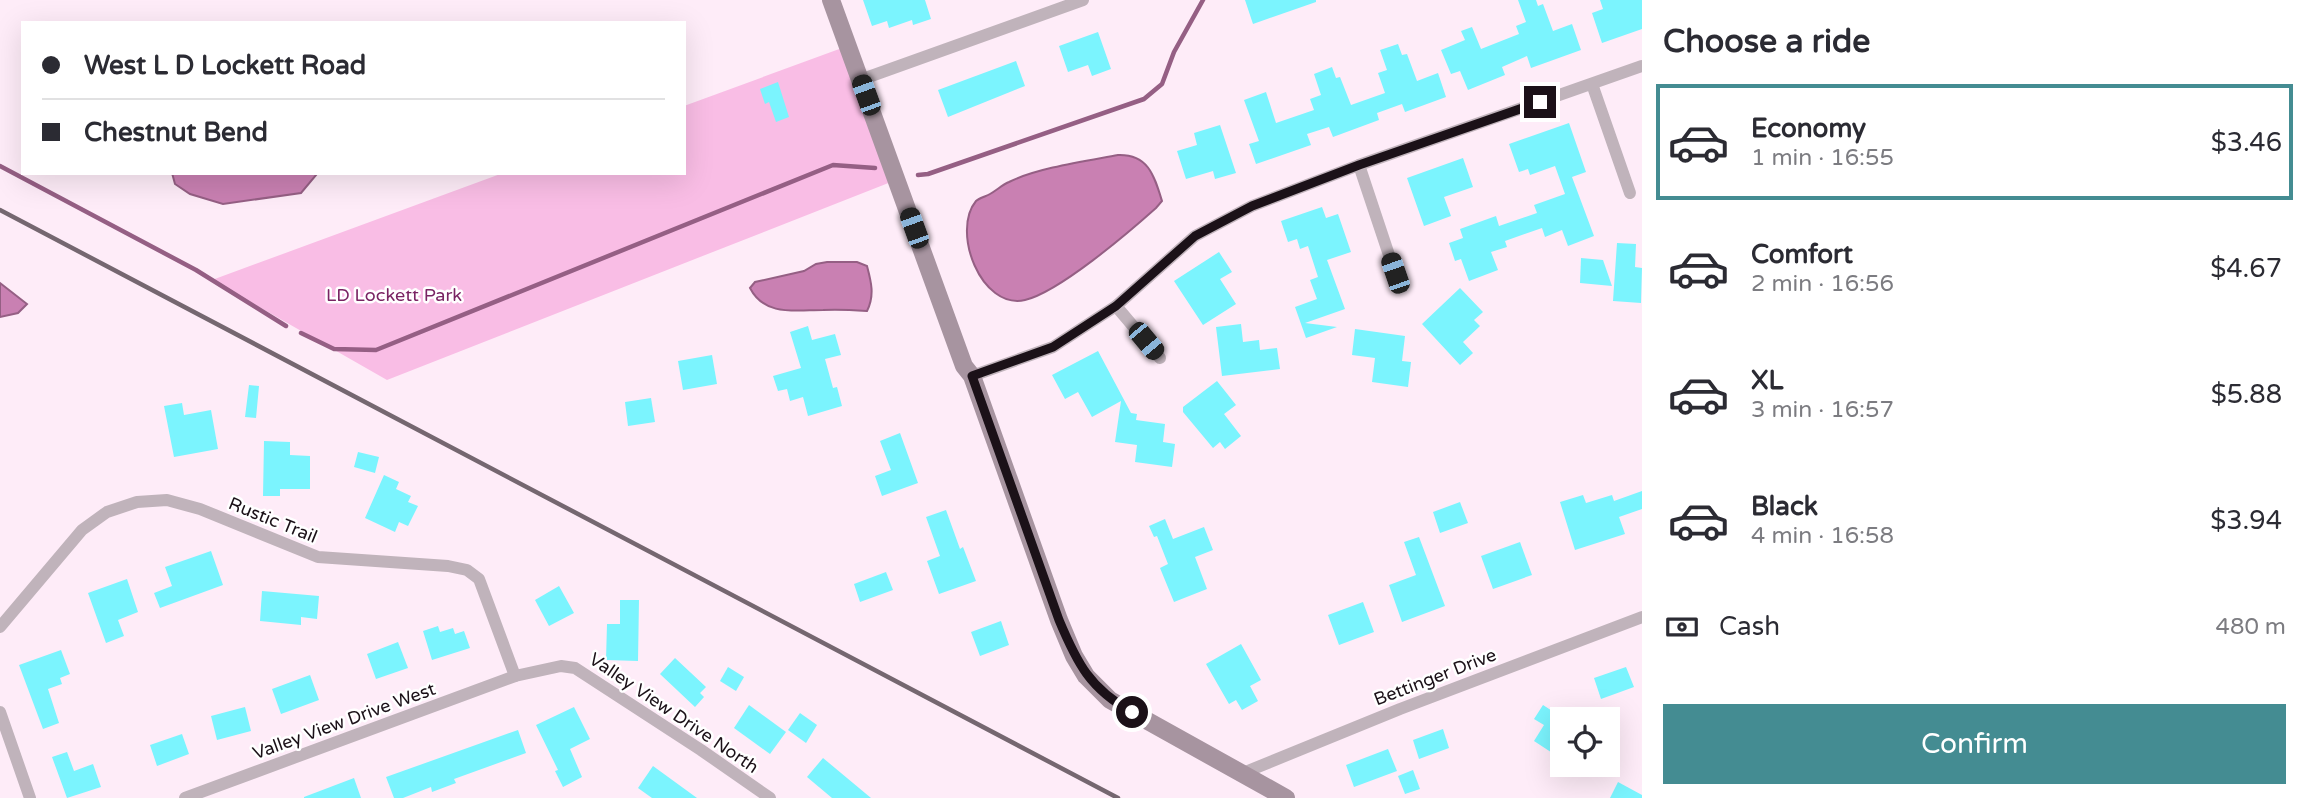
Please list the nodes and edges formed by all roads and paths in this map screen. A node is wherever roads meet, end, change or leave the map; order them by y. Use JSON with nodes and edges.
{"nodes":[{"id":1,"x":831,"y":0,"type":"edge"},
{"id":2,"x":1083,"y":0,"type":"edge"},
{"id":3,"x":1642,"y":66,"type":"edge"},
{"id":4,"x":860,"y":80,"type":"junction"},
{"id":5,"x":1592,"y":84,"type":"junction"},
{"id":6,"x":1359,"y":165,"type":"junction"},
{"id":7,"x":1630,"y":193,"type":"dead end"},
{"id":8,"x":1395,"y":273,"type":"dead end"},
{"id":9,"x":1116,"y":306,"type":"junction"},
{"id":10,"x":1160,"y":358,"type":"dead end"},
{"id":11,"x":972,"y":376,"type":"junction"},
{"id":12,"x":1642,"y":617,"type":"edge"},
{"id":13,"x":0,"y":627,"type":"edge"},
{"id":14,"x":515,"y":676,"type":"junction"},
{"id":15,"x":0,"y":712,"type":"edge"},
{"id":16,"x":1242,"y":773,"type":"junction"},
{"id":17,"x":30,"y":798,"type":"edge"},
{"id":18,"x":185,"y":798,"type":"edge"},
{"id":19,"x":769,"y":798,"type":"edge"},
{"id":20,"x":1286,"y":798,"type":"edge"}],
"edges":[{"from":1,"to":4,"type":"main road"},
{"from":2,"to":4,"type":"street"},
{"from":3,"to":5,"type":"street"},
{"from":4,"to":11,"type":"main road"},
{"from":5,"to":6,"type":"street"},
{"from":5,"to":7,"type":"street"},
{"from":6,"to":8,"type":"street"},
{"from":6,"to":9,"type":"street"},
{"from":9,"to":10,"type":"street"},
{"from":9,"to":11,"type":"street"},
{"from":11,"to":16,"type":"main road"},
{"from":12,"to":16,"type":"street","name":"Bettinger Drive"},
{"from":13,"to":14,"type":"street","name":"Rustic Trail"},
{"from":14,"to":18,"type":"street","name":"Valley View Drive West"},
{"from":14,"to":19,"type":"street","name":"Valley View Drive North"},
{"from":15,"to":17,"type":"street"},
{"from":16,"to":20,"type":"main road"}]}
